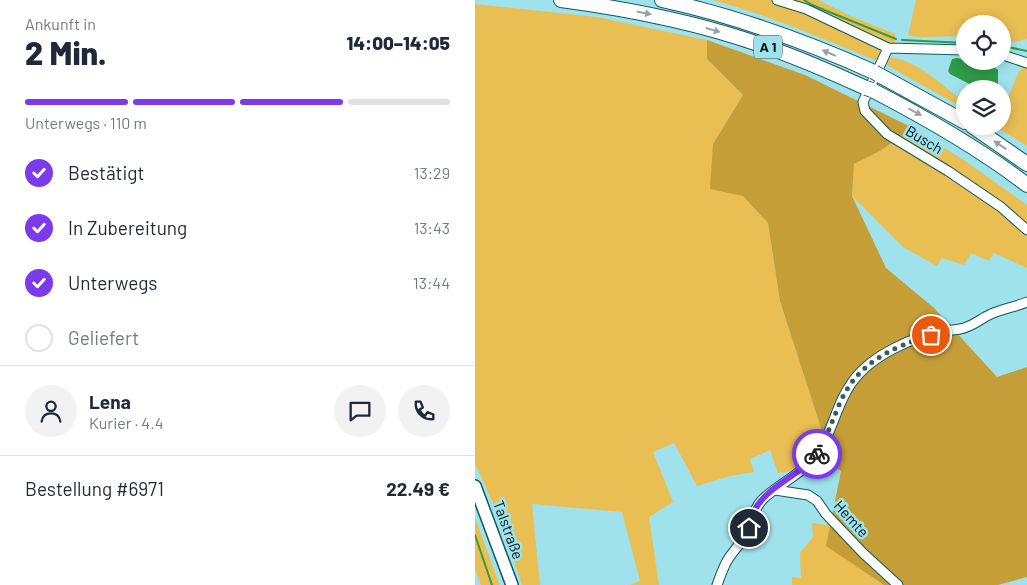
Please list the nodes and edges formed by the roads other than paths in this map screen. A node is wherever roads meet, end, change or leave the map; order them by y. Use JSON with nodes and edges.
{"nodes":[{"id":1,"x":561,"y":0,"type":"edge"},
{"id":2,"x":662,"y":0,"type":"edge"},
{"id":3,"x":777,"y":0,"type":"edge"},
{"id":4,"x":889,"y":48,"type":"junction"},
{"id":5,"x":956,"y":50,"type":"edge"},
{"id":6,"x":1011,"y":58,"type":"edge"},
{"id":7,"x":1027,"y":63,"type":"edge"},
{"id":8,"x":956,"y":117,"type":"edge"},
{"id":9,"x":985,"y":135,"type":"edge"},
{"id":10,"x":1027,"y":164,"type":"edge"},
{"id":11,"x":1027,"y":185,"type":"edge"},
{"id":12,"x":1027,"y":230,"type":"edge"},
{"id":13,"x":1027,"y":302,"type":"edge"},
{"id":14,"x":475,"y":486,"type":"edge"},
{"id":15,"x":775,"y":490,"type":"junction"},
{"id":16,"x":512,"y":585,"type":"edge"},
{"id":17,"x":717,"y":585,"type":"edge"},
{"id":18,"x":898,"y":585,"type":"edge"}],
"edges":[{"from":1,"to":11,"type":"highway","number":"A 1","one_way":true},
{"from":8,"to":2,"type":"highway","number":"A 1","one_way":true},
{"from":3,"to":4,"type":"street"},
{"from":4,"to":5,"type":"street"},
{"from":4,"to":12,"type":"street","name":"Busch"},
{"from":6,"to":7,"type":"street"},
{"from":10,"to":9,"type":"highway","one_way":true},
{"from":13,"to":15,"type":"street"},
{"from":14,"to":16,"type":"main road","name":"Talstraße"},
{"from":15,"to":17,"type":"street"},
{"from":15,"to":18,"type":"street","name":"Hemte"}]}
